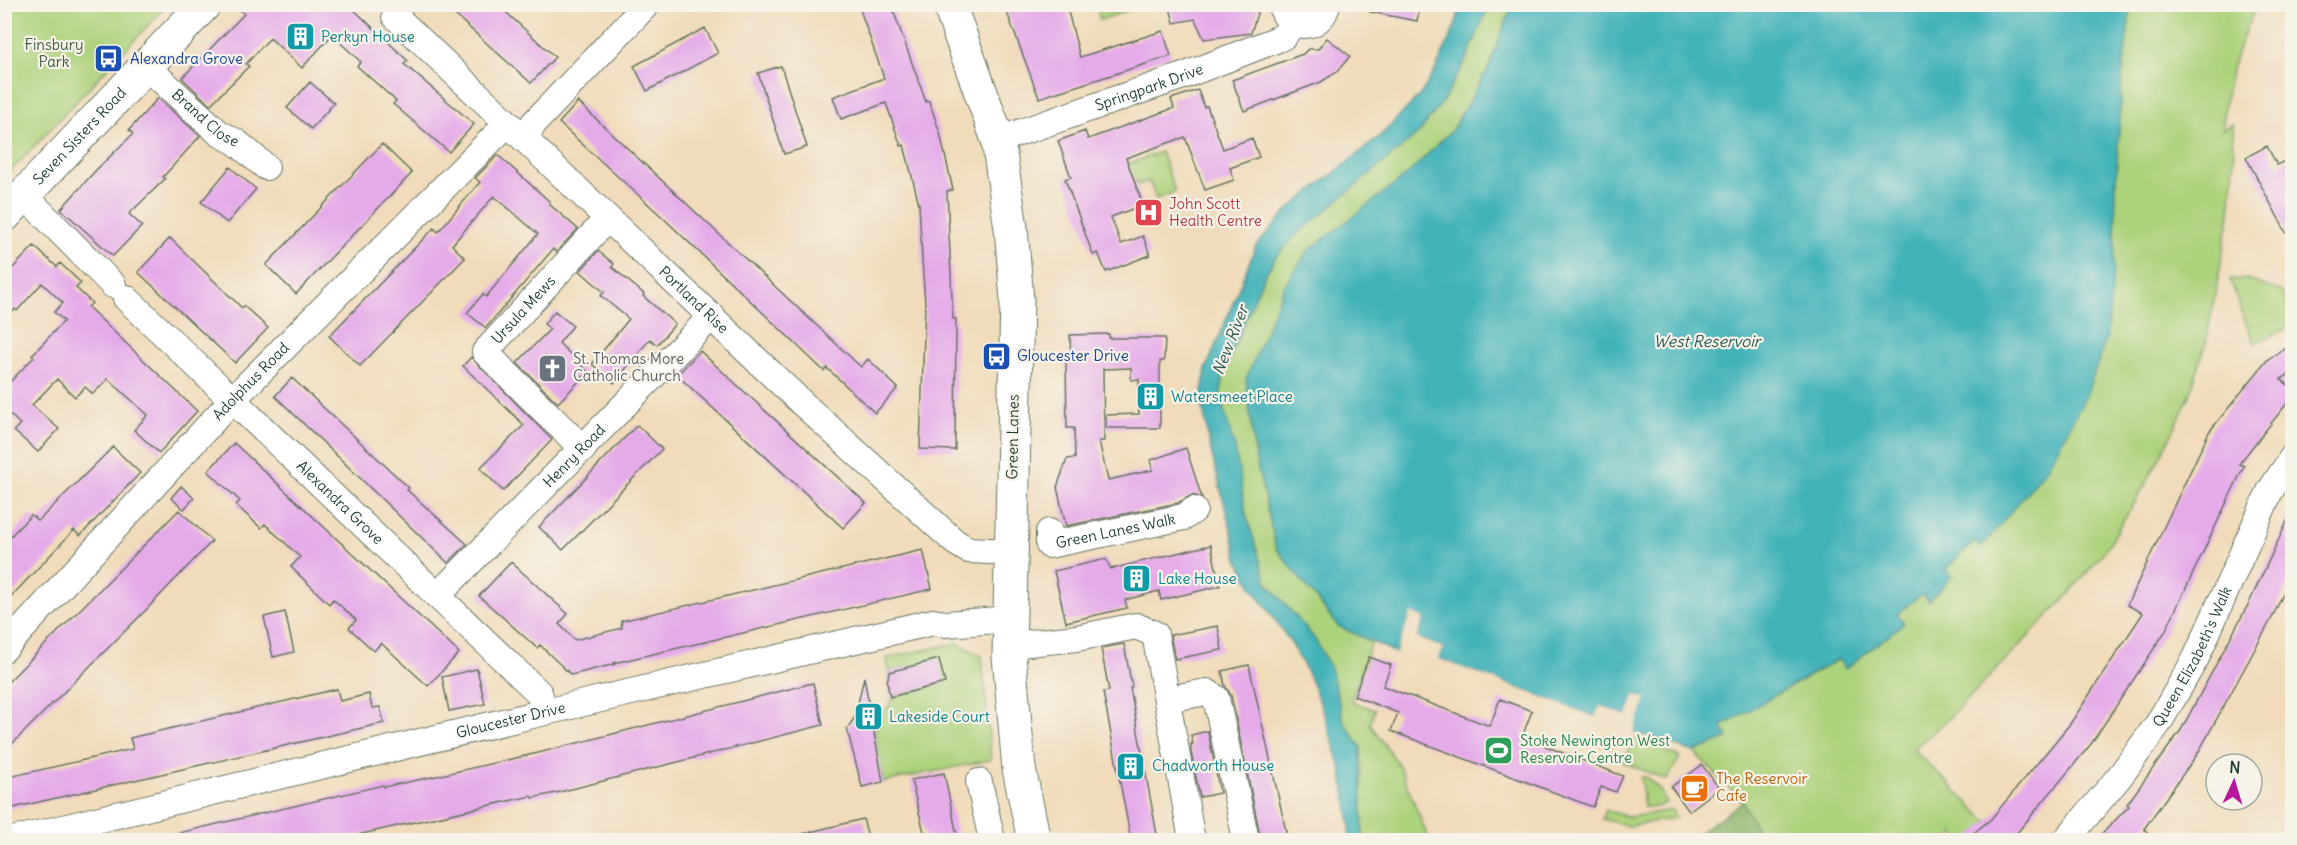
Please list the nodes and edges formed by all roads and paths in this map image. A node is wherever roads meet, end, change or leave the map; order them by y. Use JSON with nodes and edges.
{"nodes":[{"id":1,"x":205,"y":4,"type":"edge"},
{"id":2,"x":647,"y":4,"type":"edge"},
{"id":3,"x":949,"y":4,"type":"edge"},
{"id":4,"x":1327,"y":4,"type":"edge"},
{"id":5,"x":1287,"y":14,"type":"edge"},
{"id":6,"x":395,"y":16,"type":"dead end"},
{"id":7,"x":147,"y":67,"type":"junction"},
{"id":8,"x":515,"y":131,"type":"junction"},
{"id":9,"x":998,"y":140,"type":"junction"},
{"id":10,"x":266,"y":167,"type":"dead end"},
{"id":11,"x":14,"y":205,"type":"edge"},
{"id":12,"x":607,"y":219,"type":"junction"},
{"id":13,"x":712,"y":316,"type":"junction"},
{"id":14,"x":233,"y":399,"type":"junction"},
{"id":15,"x":584,"y":449,"type":"junction"},
{"id":16,"x":2292,"y":458,"type":"edge"},
{"id":17,"x":1194,"y":510,"type":"dead end"},
{"id":18,"x":1049,"y":532,"type":"dead end"},
{"id":19,"x":1011,"y":552,"type":"junction"},
{"id":20,"x":437,"y":596,"type":"junction"},
{"id":21,"x":1010,"y":632,"type":"junction"},
{"id":22,"x":4,"y":649,"type":"edge"},
{"id":23,"x":1167,"y":699,"type":"junction"},
{"id":24,"x":545,"y":712,"type":"junction"},
{"id":25,"x":978,"y":782,"type":"dead end"},
{"id":26,"x":74,"y":834,"type":"edge"},
{"id":27,"x":13,"y":840,"type":"edge"},
{"id":28,"x":992,"y":840,"type":"edge"},
{"id":29,"x":1034,"y":840,"type":"edge"},
{"id":30,"x":1192,"y":840,"type":"edge"},
{"id":31,"x":1246,"y":840,"type":"edge"},
{"id":32,"x":2066,"y":840,"type":"edge"}],
"edges":[{"from":1,"to":7,"type":"main road","name":"Seven Sisters Road"},
{"from":2,"to":8,"type":"street","name":"Adolphus Road"},
{"from":3,"to":9,"type":"main road","name":"Green Lanes"},
{"from":4,"to":5,"type":"street","name":"Springpark Drive"},
{"from":5,"to":9,"type":"street","name":"Springpark Drive"},
{"from":6,"to":8,"type":"street","name":"Portland Rise"},
{"from":7,"to":10,"type":"street","name":"Brand Close"},
{"from":7,"to":11,"type":"main road","name":"Seven Sisters Road"},
{"from":8,"to":12,"type":"street","name":"Portland Rise"},
{"from":8,"to":14,"type":"street","name":"Adolphus Road"},
{"from":9,"to":19,"type":"main road","name":"Green Lanes"},
{"from":11,"to":14,"type":"street","name":"Alexandra Grove"},
{"from":12,"to":13,"type":"street","name":"Portland Rise"},
{"from":12,"to":15,"type":"street","name":"Ursula Mews"},
{"from":13,"to":15,"type":"street","name":"Henry Road"},
{"from":13,"to":19,"type":"street","name":"Portland Rise"},
{"from":14,"to":20,"type":"street","name":"Alexandra Grove"},
{"from":14,"to":22,"type":"street","name":"Adolphus Road"},
{"from":15,"to":20,"type":"street","name":"Henry Road"},
{"from":16,"to":32,"type":"street","name":"Queen Elizabeth's Walk"},
{"from":17,"to":18,"type":"street","name":"Green Lanes Walk"},
{"from":19,"to":21,"type":"main road","name":"Green Lanes"},
{"from":20,"to":24,"type":"street","name":"Alexandra Grove"},
{"from":21,"to":23,"type":"street","name":"Gloucester Drive"},
{"from":21,"to":24,"type":"street","name":"Gloucester Drive"},
{"from":21,"to":29,"type":"main road","name":"Green Lanes"},
{"from":23,"to":30,"type":"street"},
{"from":23,"to":31,"type":"street"},
{"from":24,"to":26,"type":"street","name":"Gloucester Drive"},
{"from":25,"to":28,"type":"street"},
{"from":26,"to":27,"type":"street","name":"Gloucester Drive"}]}
